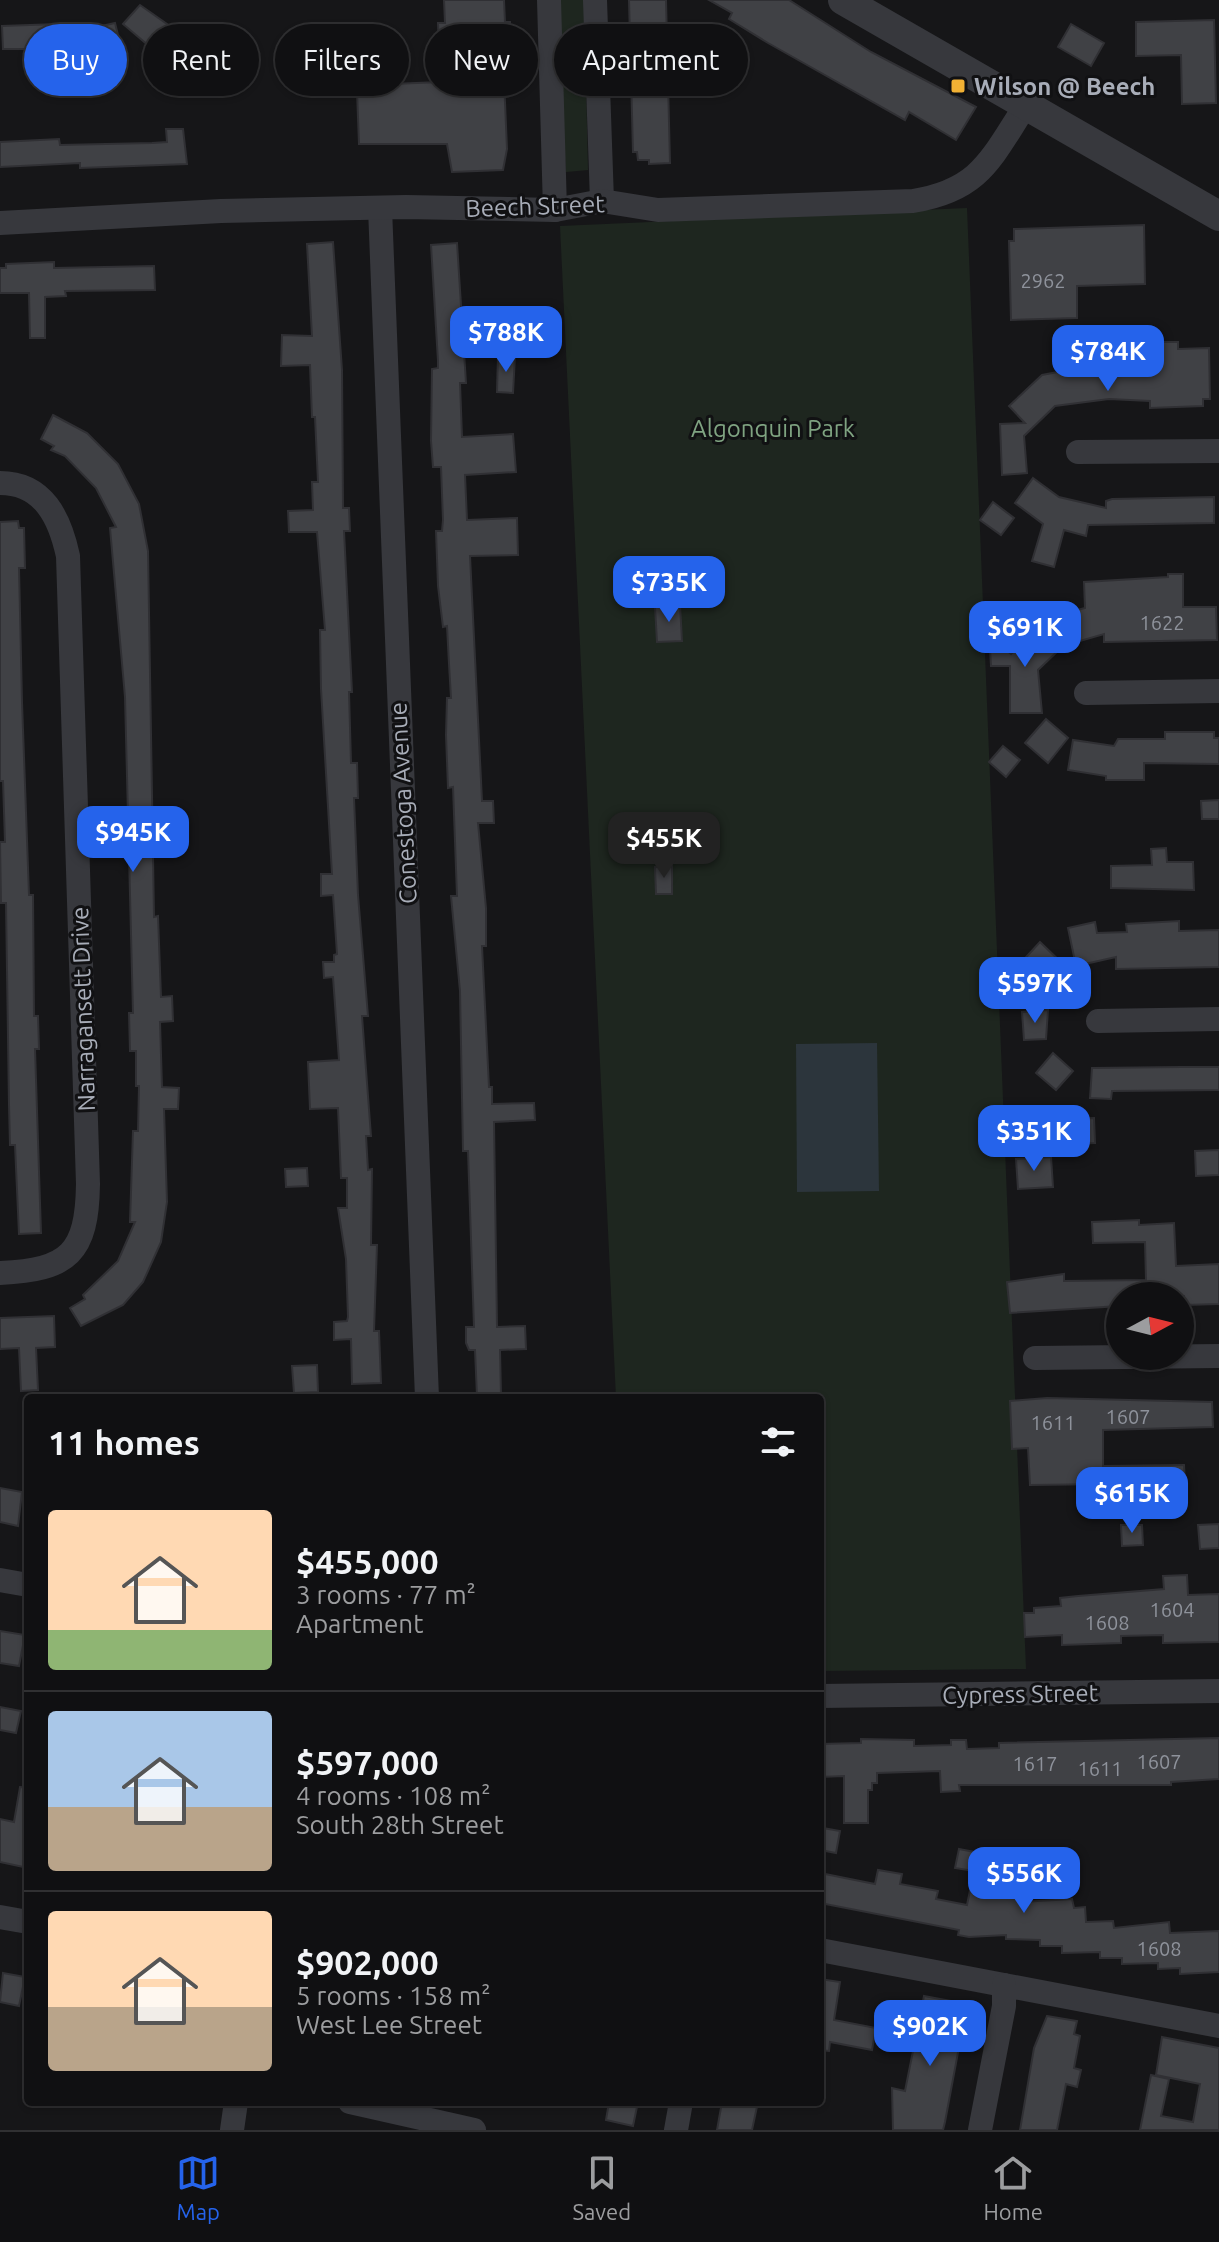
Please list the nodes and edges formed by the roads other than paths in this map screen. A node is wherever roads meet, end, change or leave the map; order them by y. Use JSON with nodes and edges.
{"nodes":[{"id":1,"x":549,"y":0,"type":"edge"},
{"id":2,"x":595,"y":0,"type":"edge"},
{"id":3,"x":843,"y":0,"type":"edge"},
{"id":4,"x":1026,"y":105,"type":"junction"},
{"id":5,"x":602,"y":201,"type":"junction"},
{"id":6,"x":380,"y":208,"type":"junction"},
{"id":7,"x":555,"y":210,"type":"junction"},
{"id":8,"x":1219,"y":216,"type":"edge"},
{"id":9,"x":0,"y":223,"type":"edge"},
{"id":10,"x":1219,"y":451,"type":"edge"},
{"id":11,"x":1078,"y":452,"type":"dead end"},
{"id":12,"x":0,"y":483,"type":"edge"},
{"id":13,"x":1219,"y":691,"type":"edge"},
{"id":14,"x":1086,"y":693,"type":"dead end"},
{"id":15,"x":1219,"y":1019,"type":"edge"},
{"id":16,"x":1098,"y":1021,"type":"dead end"},
{"id":17,"x":0,"y":1273,"type":"edge"},
{"id":18,"x":1219,"y":1356,"type":"edge"},
{"id":19,"x":1035,"y":1358,"type":"dead end"},
{"id":20,"x":427,"y":1394,"type":"edge"},
{"id":21,"x":0,"y":1580,"type":"edge"},
{"id":22,"x":24,"y":1584,"type":"edge"},
{"id":23,"x":1219,"y":1691,"type":"edge"},
{"id":24,"x":824,"y":1696,"type":"edge"},
{"id":25,"x":0,"y":1917,"type":"edge"},
{"id":26,"x":24,"y":1921,"type":"edge"},
{"id":27,"x":824,"y":1951,"type":"edge"},
{"id":28,"x":1004,"y":1985,"type":"junction"},
{"id":29,"x":1219,"y":2026,"type":"edge"},
{"id":30,"x":235,"y":2106,"type":"edge"},
{"id":31,"x":368,"y":2106,"type":"edge"},
{"id":32,"x":680,"y":2106,"type":"edge"},
{"id":33,"x":232,"y":2130,"type":"edge"},
{"id":34,"x":474,"y":2130,"type":"edge"},
{"id":35,"x":676,"y":2130,"type":"edge"},
{"id":36,"x":980,"y":2130,"type":"edge"}],
"edges":[{"from":1,"to":7,"type":"street"},
{"from":2,"to":5,"type":"street"},
{"from":3,"to":4,"type":"street"},
{"from":4,"to":5,"type":"street","name":"Beech Street"},
{"from":4,"to":8,"type":"street"},
{"from":5,"to":7,"type":"street","name":"Beech Street"},
{"from":6,"to":7,"type":"street","name":"Beech Street"},
{"from":6,"to":9,"type":"street","name":"Beech Street"},
{"from":6,"to":20,"type":"street","name":"Conestoga Avenue"},
{"from":10,"to":11,"type":"street"},
{"from":12,"to":17,"type":"street","name":"Narragansett Drive"},
{"from":13,"to":14,"type":"street"},
{"from":15,"to":16,"type":"street"},
{"from":18,"to":19,"type":"street"},
{"from":21,"to":22,"type":"street"},
{"from":23,"to":24,"type":"street","name":"Cypress Street"},
{"from":25,"to":26,"type":"street"},
{"from":27,"to":28,"type":"street"},
{"from":28,"to":29,"type":"street"},
{"from":28,"to":36,"type":"street"},
{"from":30,"to":33,"type":"street"},
{"from":31,"to":34,"type":"street"},
{"from":32,"to":35,"type":"street"}]}
